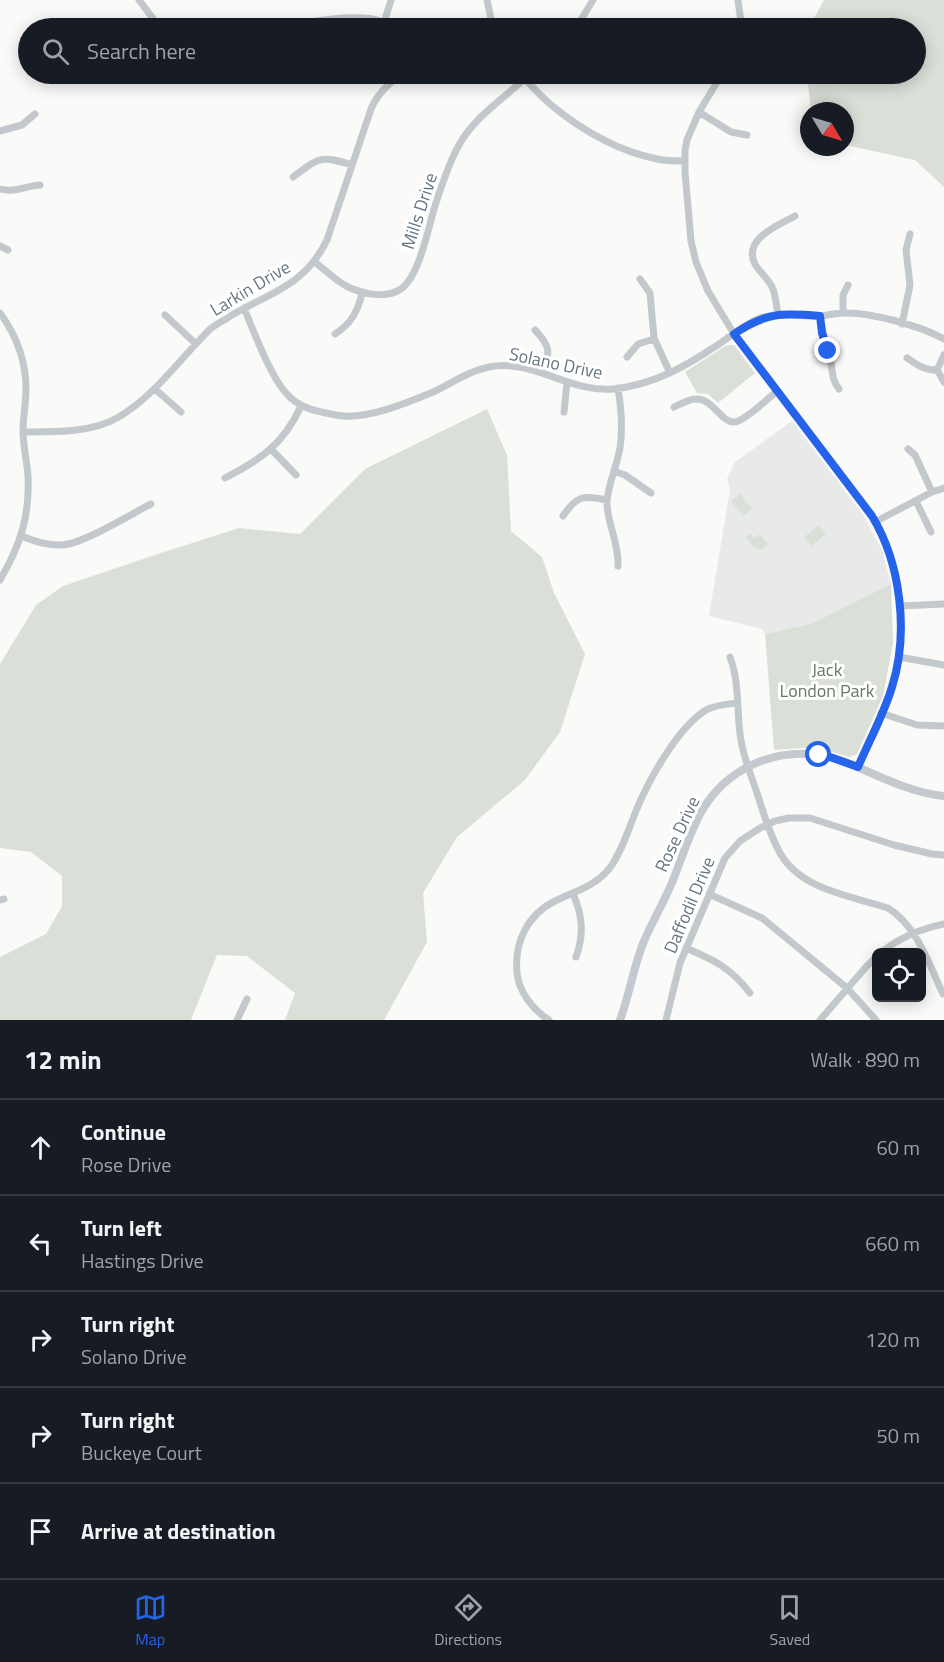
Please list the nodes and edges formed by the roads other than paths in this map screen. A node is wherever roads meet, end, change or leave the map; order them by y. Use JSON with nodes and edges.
{"nodes":[{"id":1,"x":139,"y":0,"type":"edge"},
{"id":2,"x":392,"y":0,"type":"edge"},
{"id":3,"x":487,"y":0,"type":"edge"},
{"id":4,"x":593,"y":0,"type":"edge"},
{"id":5,"x":738,"y":0,"type":"edge"},
{"id":6,"x":152,"y":18,"type":"edge"},
{"id":7,"x":386,"y":18,"type":"edge"},
{"id":8,"x":490,"y":18,"type":"edge"},
{"id":9,"x":582,"y":18,"type":"edge"},
{"id":10,"x":739,"y":18,"type":"edge"},
{"id":11,"x":388,"y":84,"type":"edge"},
{"id":12,"x":516,"y":84,"type":"edge"},
{"id":13,"x":533,"y":84,"type":"edge"},
{"id":14,"x":716,"y":84,"type":"edge"},
{"id":15,"x":699,"y":112,"type":"junction"},
{"id":16,"x":35,"y":114,"type":"dead end"},
{"id":17,"x":0,"y":131,"type":"edge"},
{"id":18,"x":747,"y":135,"type":"dead end"},
{"id":19,"x":685,"y":161,"type":"junction"},
{"id":20,"x":352,"y":165,"type":"junction"},
{"id":21,"x":293,"y":177,"type":"dead end"},
{"id":22,"x":40,"y":185,"type":"dead end"},
{"id":23,"x":0,"y":189,"type":"edge"},
{"id":24,"x":795,"y":216,"type":"dead end"},
{"id":25,"x":910,"y":234,"type":"dead end"},
{"id":26,"x":0,"y":246,"type":"edge"},
{"id":27,"x":8,"y":250,"type":"dead end"},
{"id":28,"x":315,"y":262,"type":"junction"},
{"id":29,"x":640,"y":279,"type":"dead end"},
{"id":30,"x":848,"y":285,"type":"dead end"},
{"id":31,"x":362,"y":293,"type":"junction"},
{"id":32,"x":244,"y":308,"type":"junction"},
{"id":33,"x":0,"y":313,"type":"edge"},
{"id":34,"x":843,"y":313,"type":"junction"},
{"id":35,"x":778,"y":314,"type":"junction"},
{"id":36,"x":165,"y":315,"type":"dead end"},
{"id":37,"x":820,"y":316,"type":"junction"},
{"id":38,"x":902,"y":324,"type":"junction"},
{"id":39,"x":535,"y":330,"type":"dead end"},
{"id":40,"x":335,"y":334,"type":"dead end"},
{"id":41,"x":734,"y":334,"type":"junction"},
{"id":42,"x":654,"y":339,"type":"junction"},
{"id":43,"x":944,"y":339,"type":"edge"},
{"id":44,"x":196,"y":344,"type":"junction"},
{"id":45,"x":944,"y":355,"type":"edge"},
{"id":46,"x":627,"y":357,"type":"dead end"},
{"id":47,"x":907,"y":358,"type":"dead end"},
{"id":48,"x":937,"y":370,"type":"junction"},
{"id":49,"x":543,"y":372,"type":"junction"},
{"id":50,"x":670,"y":373,"type":"junction"},
{"id":51,"x":567,"y":382,"type":"junction"},
{"id":52,"x":944,"y":382,"type":"edge"},
{"id":53,"x":618,"y":388,"type":"junction"},
{"id":54,"x":155,"y":389,"type":"junction"},
{"id":55,"x":839,"y":389,"type":"dead end"},
{"id":56,"x":777,"y":391,"type":"junction"},
{"id":57,"x":301,"y":406,"type":"junction"},
{"id":58,"x":674,"y":407,"type":"dead end"},
{"id":59,"x":181,"y":412,"type":"dead end"},
{"id":60,"x":564,"y":412,"type":"dead end"},
{"id":61,"x":23,"y":432,"type":"junction"},
{"id":62,"x":908,"y":449,"type":"dead end"},
{"id":63,"x":271,"y":450,"type":"junction"},
{"id":64,"x":614,"y":471,"type":"junction"},
{"id":65,"x":296,"y":475,"type":"dead end"},
{"id":66,"x":225,"y":478,"type":"dead end"},
{"id":67,"x":944,"y":488,"type":"edge"},
{"id":68,"x":932,"y":492,"type":"junction"},
{"id":69,"x":651,"y":493,"type":"dead end"},
{"id":70,"x":607,"y":500,"type":"junction"},
{"id":71,"x":916,"y":501,"type":"junction"},
{"id":72,"x":151,"y":504,"type":"dead end"},
{"id":73,"x":563,"y":516,"type":"dead end"},
{"id":74,"x":875,"y":522,"type":"junction"},
{"id":75,"x":932,"y":532,"type":"dead end"},
{"id":76,"x":21,"y":536,"type":"junction"},
{"id":77,"x":618,"y":566,"type":"dead end"},
{"id":78,"x":0,"y":580,"type":"edge"},
{"id":79,"x":944,"y":604,"type":"edge"},
{"id":80,"x":900,"y":606,"type":"junction"},
{"id":81,"x":730,"y":657,"type":"dead end"},
{"id":82,"x":899,"y":657,"type":"junction"},
{"id":83,"x":944,"y":665,"type":"edge"},
{"id":84,"x":737,"y":703,"type":"junction"},
{"id":85,"x":881,"y":713,"type":"junction"},
{"id":86,"x":944,"y":726,"type":"edge"},
{"id":87,"x":748,"y":766,"type":"junction"},
{"id":88,"x":858,"y":767,"type":"junction"},
{"id":89,"x":944,"y":796,"type":"edge"},
{"id":90,"x":767,"y":824,"type":"junction"},
{"id":91,"x":944,"y":855,"type":"edge"},
{"id":92,"x":573,"y":894,"type":"junction"},
{"id":93,"x":709,"y":894,"type":"junction"},
{"id":94,"x":944,"y":924,"type":"edge"},
{"id":95,"x":914,"y":933,"type":"junction"},
{"id":96,"x":686,"y":948,"type":"junction"},
{"id":97,"x":887,"y":948,"type":"edge"},
{"id":98,"x":576,"y":957,"type":"dead end"},
{"id":99,"x":872,"y":961,"type":"edge"},
{"id":100,"x":847,"y":988,"type":"junction"},
{"id":101,"x":750,"y":993,"type":"dead end"},
{"id":102,"x":944,"y":994,"type":"edge"},
{"id":103,"x":248,"y":999,"type":"dead end"},
{"id":104,"x":237,"y":1020,"type":"edge"},
{"id":105,"x":549,"y":1020,"type":"edge"},
{"id":106,"x":620,"y":1020,"type":"edge"},
{"id":107,"x":666,"y":1020,"type":"edge"},
{"id":108,"x":820,"y":1020,"type":"edge"},
{"id":109,"x":876,"y":1020,"type":"edge"}],
"edges":[{"from":1,"to":6,"type":"street"},
{"from":2,"to":7,"type":"street"},
{"from":3,"to":8,"type":"street"},
{"from":4,"to":9,"type":"street"},
{"from":5,"to":10,"type":"street"},
{"from":11,"to":20,"type":"street","name":"Larkin Drive"},
{"from":12,"to":31,"type":"street","name":"Mills Drive"},
{"from":13,"to":19,"type":"street"},
{"from":14,"to":15,"type":"street"},
{"from":15,"to":18,"type":"street"},
{"from":15,"to":19,"type":"street"},
{"from":16,"to":17,"type":"street"},
{"from":19,"to":41,"type":"street"},
{"from":20,"to":21,"type":"street"},
{"from":20,"to":28,"type":"street","name":"Larkin Drive"},
{"from":22,"to":23,"type":"street"},
{"from":24,"to":35,"type":"street"},
{"from":25,"to":38,"type":"street"},
{"from":26,"to":27,"type":"street"},
{"from":28,"to":31,"type":"street"},
{"from":28,"to":32,"type":"street","name":"Larkin Drive"},
{"from":29,"to":42,"type":"street"},
{"from":30,"to":34,"type":"street"},
{"from":31,"to":40,"type":"street"},
{"from":32,"to":44,"type":"street","name":"Larkin Drive"},
{"from":32,"to":57,"type":"street"},
{"from":33,"to":61,"type":"street"},
{"from":34,"to":37,"type":"street","name":"Solano Drive"},
{"from":34,"to":38,"type":"street","name":"Solano Drive"},
{"from":35,"to":37,"type":"street","name":"Solano Drive"},
{"from":35,"to":41,"type":"street","name":"Solano Drive"},
{"from":36,"to":44,"type":"street"},
{"from":37,"to":55,"type":"street"},
{"from":38,"to":43,"type":"street","name":"Solano Drive"},
{"from":39,"to":49,"type":"street"},
{"from":41,"to":50,"type":"street","name":"Solano Drive"},
{"from":41,"to":56,"type":"street"},
{"from":42,"to":46,"type":"street"},
{"from":42,"to":50,"type":"street"},
{"from":44,"to":54,"type":"street","name":"Larkin Drive"},
{"from":45,"to":48,"type":"street"},
{"from":47,"to":48,"type":"street"},
{"from":48,"to":52,"type":"street"},
{"from":49,"to":51,"type":"street","name":"Solano Drive"},
{"from":49,"to":57,"type":"street","name":"Solano Drive"},
{"from":50,"to":53,"type":"street","name":"Solano Drive"},
{"from":51,"to":53,"type":"street","name":"Solano Drive"},
{"from":51,"to":60,"type":"street"},
{"from":53,"to":64,"type":"street"},
{"from":54,"to":59,"type":"street"},
{"from":54,"to":61,"type":"street","name":"Larkin Drive"},
{"from":56,"to":58,"type":"street"},
{"from":56,"to":74,"type":"street"},
{"from":57,"to":63,"type":"street"},
{"from":61,"to":76,"type":"street"},
{"from":62,"to":68,"type":"street"},
{"from":63,"to":65,"type":"street"},
{"from":63,"to":66,"type":"street"},
{"from":64,"to":69,"type":"street"},
{"from":64,"to":70,"type":"street"},
{"from":67,"to":68,"type":"street"},
{"from":68,"to":71,"type":"street"},
{"from":70,"to":73,"type":"street"},
{"from":70,"to":77,"type":"street"},
{"from":71,"to":74,"type":"street"},
{"from":71,"to":75,"type":"street"},
{"from":72,"to":76,"type":"street"},
{"from":74,"to":80,"type":"street"},
{"from":76,"to":78,"type":"street"},
{"from":79,"to":80,"type":"street"},
{"from":80,"to":82,"type":"street"},
{"from":81,"to":84,"type":"street"},
{"from":82,"to":83,"type":"street"},
{"from":82,"to":85,"type":"street"},
{"from":84,"to":87,"type":"street"},
{"from":84,"to":92,"type":"street"},
{"from":85,"to":86,"type":"street"},
{"from":85,"to":88,"type":"street"},
{"from":87,"to":88,"type":"main road","name":"Rose Drive"},
{"from":87,"to":90,"type":"street"},
{"from":87,"to":106,"type":"main road","name":"Rose Drive"},
{"from":88,"to":89,"type":"main road","name":"Rose Drive"},
{"from":90,"to":91,"type":"street","name":"Daffodil Drive"},
{"from":90,"to":93,"type":"street","name":"Daffodil Drive"},
{"from":90,"to":95,"type":"street"},
{"from":92,"to":98,"type":"street"},
{"from":92,"to":105,"type":"street"},
{"from":93,"to":96,"type":"street","name":"Daffodil Drive"},
{"from":93,"to":100,"type":"street"},
{"from":94,"to":95,"type":"street"},
{"from":95,"to":97,"type":"street"},
{"from":95,"to":102,"type":"street"},
{"from":96,"to":101,"type":"street"},
{"from":96,"to":107,"type":"street","name":"Daffodil Drive"},
{"from":99,"to":100,"type":"street"},
{"from":100,"to":108,"type":"street"},
{"from":100,"to":109,"type":"street"},
{"from":103,"to":104,"type":"street"}]}
